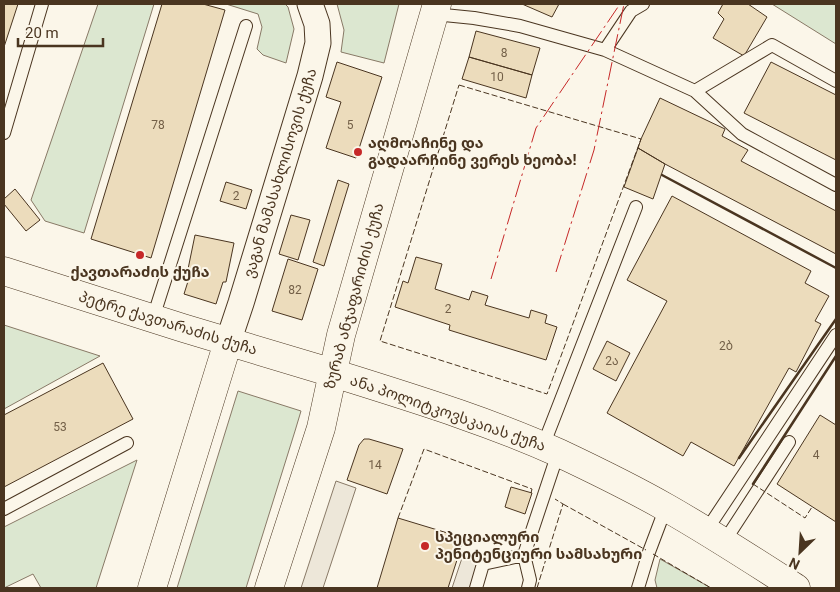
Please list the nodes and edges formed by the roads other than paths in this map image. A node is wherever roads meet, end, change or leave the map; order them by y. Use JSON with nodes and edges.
{"nodes":[{"id":1,"x":42,"y":4,"type":"edge"},
{"id":2,"x":310,"y":4,"type":"edge"},
{"id":3,"x":642,"y":4,"type":"edge"},
{"id":4,"x":435,"y":9,"type":"edge"},
{"id":5,"x":246,"y":26,"type":"dead end"},
{"id":6,"x":605,"y":50,"type":"junction"},
{"id":7,"x":836,"y":81,"type":"edge"},
{"id":8,"x":696,"y":91,"type":"junction"},
{"id":9,"x":4,"y":133,"type":"edge"},
{"id":10,"x":836,"y":185,"type":"edge"},
{"id":11,"x":636,"y":208,"type":"dead end"},
{"id":12,"x":4,"y":271,"type":"edge"},
{"id":13,"x":153,"y":318,"type":"junction"},
{"id":14,"x":836,"y":335,"type":"edge"},
{"id":15,"x":228,"y":342,"type":"junction"},
{"id":16,"x":333,"y":373,"type":"junction"},
{"id":17,"x":789,"y":442,"type":"dead end"},
{"id":18,"x":127,"y":443,"type":"dead end"},
{"id":19,"x":550,"y":450,"type":"junction"},
{"id":20,"x":666,"y":507,"type":"junction"},
{"id":21,"x":4,"y":510,"type":"edge"},
{"id":22,"x":715,"y":537,"type":"junction"},
{"id":23,"x":524,"y":555,"type":"junction"},
{"id":24,"x":152,"y":588,"type":"edge"},
{"id":25,"x":269,"y":588,"type":"edge"},
{"id":26,"x":476,"y":588,"type":"edge"},
{"id":27,"x":528,"y":588,"type":"edge"},
{"id":28,"x":638,"y":588,"type":"edge"},
{"id":29,"x":796,"y":588,"type":"edge"}],
"edges":[{"from":1,"to":9,"type":"lane"},
{"from":2,"to":15,"type":"street","name":"ვაგან მამასახლისოვის ქუჩა"},
{"from":3,"to":6,"type":"lane"},
{"from":4,"to":6,"type":"lane"},
{"from":4,"to":16,"type":"main road","name":"ზურაბ ანჯაფარიძის ქუჩა"},
{"from":5,"to":13,"type":"lane"},
{"from":6,"to":8,"type":"lane"},
{"from":7,"to":8,"type":"lane"},
{"from":8,"to":10,"type":"lane"},
{"from":11,"to":19,"type":"lane"},
{"from":12,"to":13,"type":"main road","name":"პეტრე ქავთარაძის ქუჩა"},
{"from":13,"to":15,"type":"main road","name":"პეტრე ქავთარაძის ქუჩა"},
{"from":14,"to":22,"type":"lane"},
{"from":15,"to":16,"type":"main road","name":"პეტრე ქავთარაძის ქუჩა"},
{"from":15,"to":24,"type":"main road"},
{"from":16,"to":19,"type":"main road","name":"ანა პოლიტკოვსკაიას ქუჩა"},
{"from":16,"to":25,"type":"main road","name":"ზურაბ ანჯაფარიძის ქუჩა"},
{"from":17,"to":22,"type":"lane"},
{"from":18,"to":21,"type":"lane"},
{"from":19,"to":20,"type":"main road","name":"ანა პოლიტკოვსკაიას ქუჩა"},
{"from":19,"to":23,"type":"lane"},
{"from":20,"to":22,"type":"main road","name":"ანა პოლიტკოვსკაიას ქუჩა"},
{"from":20,"to":28,"type":"lane"},
{"from":22,"to":29,"type":"main road","name":"ანა პოლიტკოვსკაიას ქუჩა"},
{"from":23,"to":26,"type":"lane"},
{"from":23,"to":27,"type":"lane"}]}
